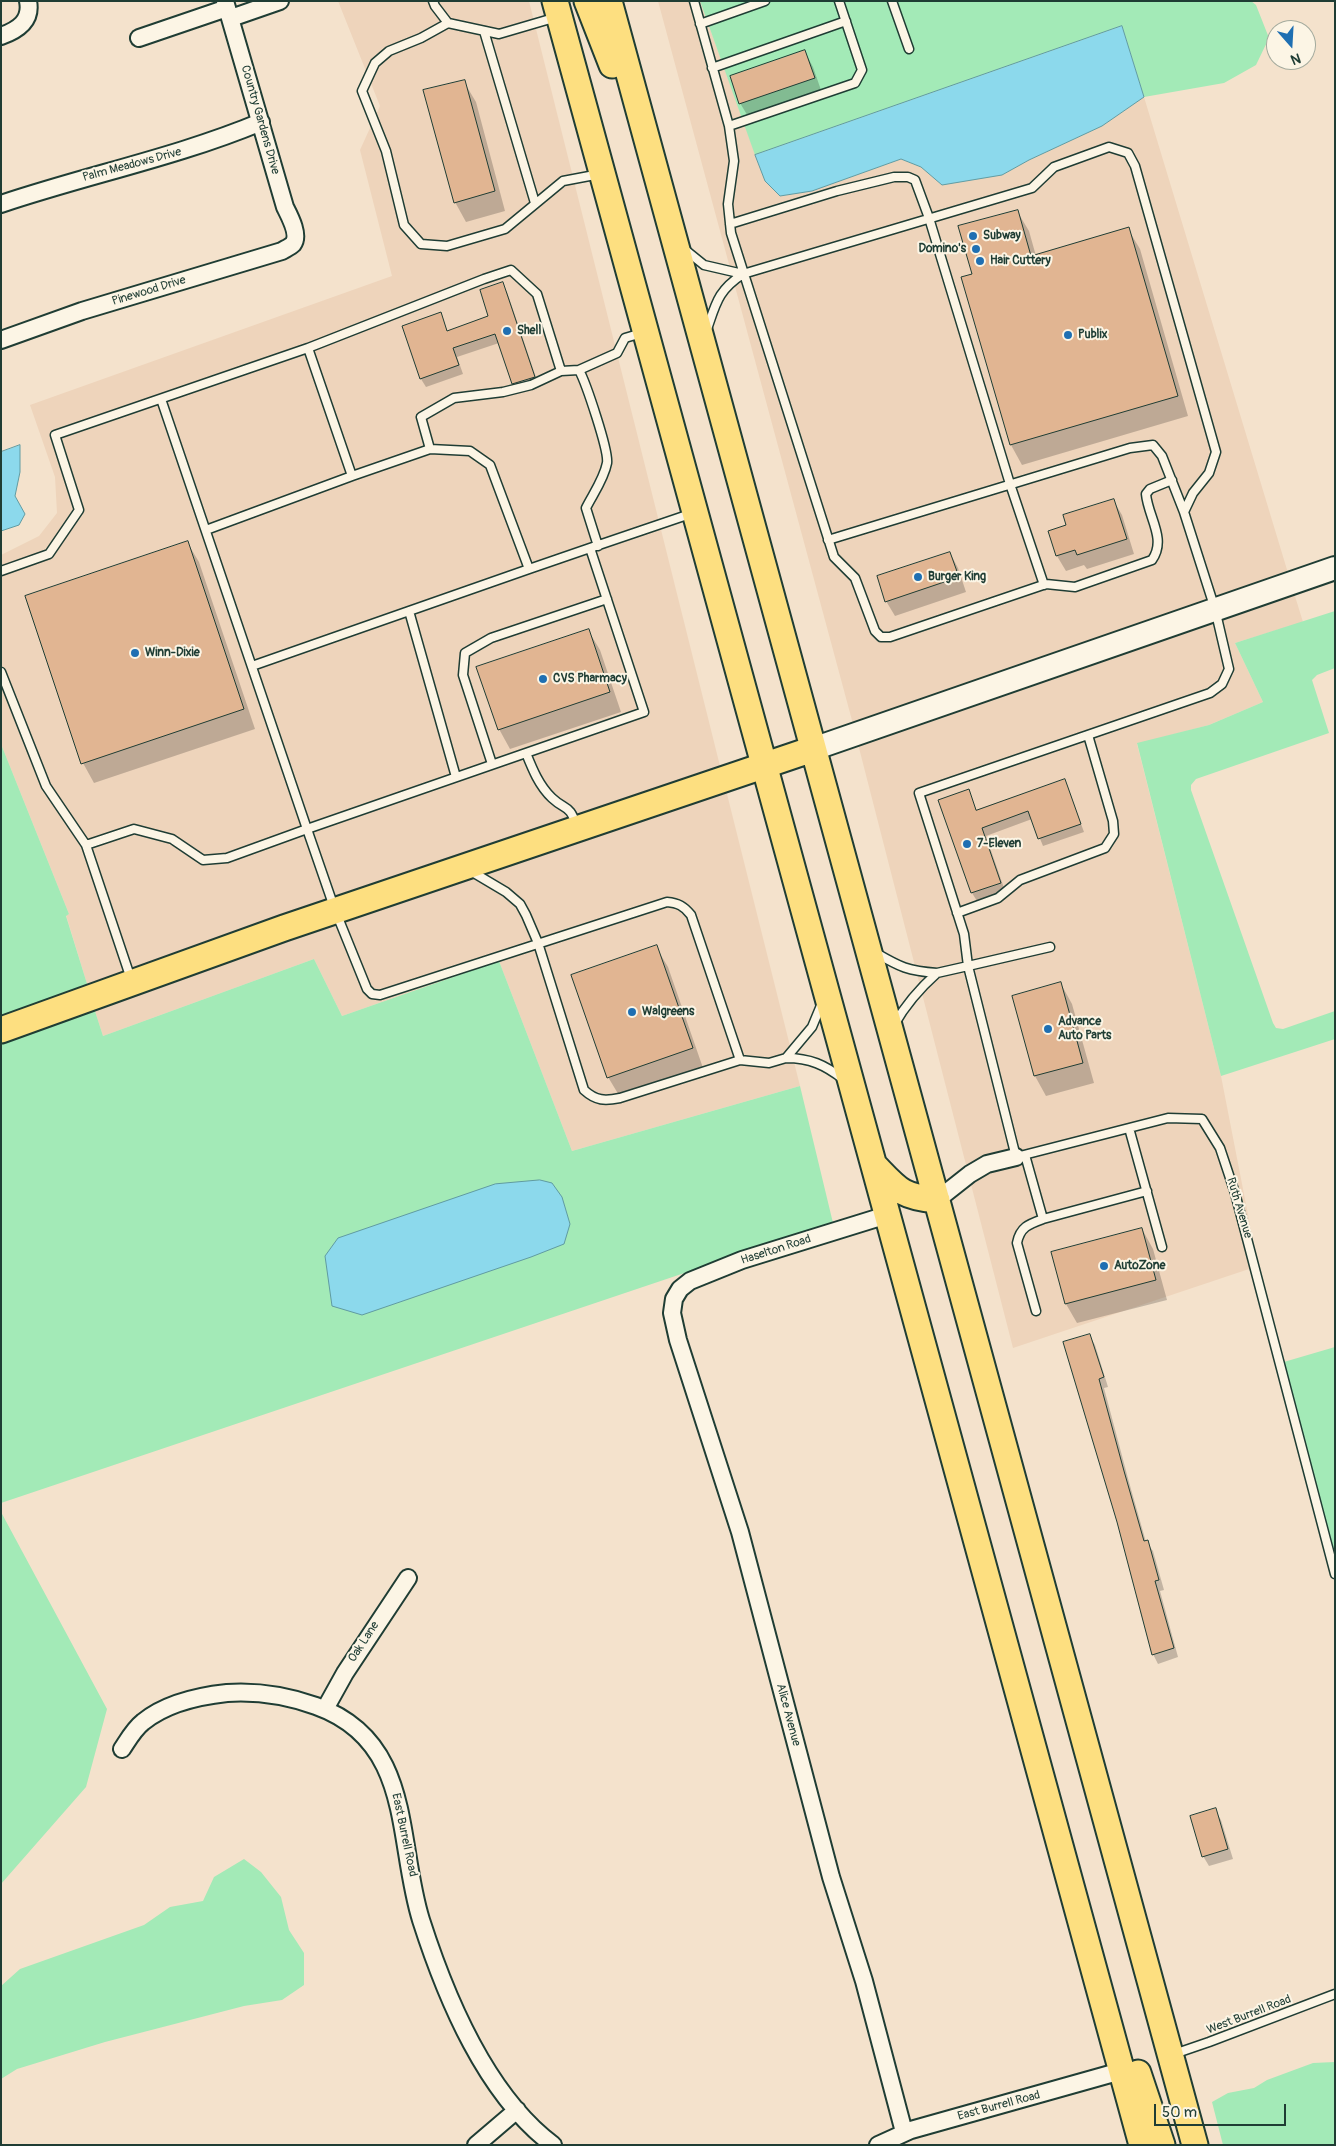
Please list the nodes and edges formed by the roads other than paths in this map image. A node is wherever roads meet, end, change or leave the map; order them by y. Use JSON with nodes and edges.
{"nodes":[{"id":1,"x":28,"y":1,"type":"edge"},
{"id":2,"x":280,"y":1,"type":"edge"},
{"id":3,"x":433,"y":1,"type":"edge"},
{"id":4,"x":587,"y":1,"type":"edge"},
{"id":5,"x":608,"y":1,"type":"edge"},
{"id":6,"x":694,"y":1,"type":"edge"},
{"id":7,"x":765,"y":1,"type":"edge"},
{"id":8,"x":839,"y":1,"type":"edge"},
{"id":9,"x":892,"y":1,"type":"edge"},
{"id":10,"x":228,"y":9,"type":"edge"},
{"id":11,"x":557,"y":9,"type":"edge"},
{"id":12,"x":846,"y":21,"type":"junction"},
{"id":13,"x":448,"y":23,"type":"junction"},
{"id":14,"x":700,"y":24,"type":"junction"},
{"id":15,"x":484,"y":30,"type":"junction"},
{"id":16,"x":1,"y":36,"type":"edge"},
{"id":17,"x":138,"y":38,"type":"dead end"},
{"id":18,"x":909,"y":49,"type":"dead end"},
{"id":19,"x":712,"y":68,"type":"junction"},
{"id":20,"x":261,"y":122,"type":"junction"},
{"id":21,"x":728,"y":126,"type":"junction"},
{"id":22,"x":602,"y":174,"type":"junction"},
{"id":23,"x":662,"y":196,"type":"junction"},
{"id":24,"x":535,"y":203,"type":"junction"},
{"id":25,"x":1,"y":204,"type":"edge"},
{"id":26,"x":929,"y":218,"type":"junction"},
{"id":27,"x":730,"y":224,"type":"junction"},
{"id":28,"x":294,"y":240,"type":"joint"},
{"id":29,"x":674,"y":240,"type":"junction"},
{"id":30,"x":743,"y":274,"type":"junction"},
{"id":31,"x":645,"y":332,"type":"junction"},
{"id":32,"x":1,"y":340,"type":"edge"},
{"id":33,"x":702,"y":343,"type":"junction"},
{"id":34,"x":308,"y":348,"type":"junction"},
{"id":35,"x":579,"y":370,"type":"junction"},
{"id":36,"x":561,"y":371,"type":"junction"},
{"id":37,"x":161,"y":398,"type":"junction"},
{"id":38,"x":430,"y":448,"type":"junction"},
{"id":39,"x":352,"y":476,"type":"junction"},
{"id":40,"x":1172,"y":480,"type":"junction"},
{"id":41,"x":1010,"y":484,"type":"junction"},
{"id":42,"x":695,"y":512,"type":"junction"},
{"id":43,"x":1184,"y":512,"type":"junction"},
{"id":44,"x":206,"y":530,"type":"junction"},
{"id":45,"x":828,"y":540,"type":"junction"},
{"id":46,"x":594,"y":547,"type":"junction"},
{"id":47,"x":1335,"y":568,"type":"edge"},
{"id":48,"x":529,"y":569,"type":"junction"},
{"id":49,"x":1,"y":571,"type":"edge"},
{"id":50,"x":1044,"y":585,"type":"junction"},
{"id":51,"x":607,"y":599,"type":"junction"},
{"id":52,"x":1215,"y":609,"type":"junction"},
{"id":53,"x":409,"y":611,"type":"junction"},
{"id":54,"x":252,"y":666,"type":"junction"},
{"id":55,"x":1,"y":672,"type":"edge"},
{"id":56,"x":1088,"y":735,"type":"junction"},
{"id":57,"x":813,"y":749,"type":"junction"},
{"id":58,"x":526,"y":753,"type":"junction"},
{"id":59,"x":492,"y":764,"type":"junction"},
{"id":60,"x":764,"y":766,"type":"junction"},
{"id":61,"x":456,"y":777,"type":"junction"},
{"id":62,"x":578,"y":828,"type":"junction"},
{"id":63,"x":307,"y":829,"type":"junction"},
{"id":64,"x":86,"y":844,"type":"junction"},
{"id":65,"x":463,"y":867,"type":"junction"},
{"id":66,"x":335,"y":910,"type":"junction"},
{"id":67,"x":957,"y":913,"type":"junction"},
{"id":68,"x":538,"y":943,"type":"junction"},
{"id":69,"x":1050,"y":947,"type":"dead end"},
{"id":70,"x":868,"y":948,"type":"junction"},
{"id":71,"x":968,"y":966,"type":"junction"},
{"id":72,"x":937,"y":973,"type":"junction"},
{"id":73,"x":132,"y":982,"type":"junction"},
{"id":74,"x":826,"y":992,"type":"junction"},
{"id":75,"x":1,"y":1030,"type":"edge"},
{"id":76,"x":891,"y":1031,"type":"junction"},
{"id":77,"x":786,"y":1058,"type":"junction"},
{"id":78,"x":740,"y":1060,"type":"junction"},
{"id":79,"x":851,"y":1085,"type":"junction"},
{"id":80,"x":1129,"y":1128,"type":"junction"},
{"id":81,"x":1021,"y":1156,"type":"junction"},
{"id":82,"x":873,"y":1164,"type":"junction"},
{"id":83,"x":1147,"y":1191,"type":"junction"},
{"id":84,"x":937,"y":1200,"type":"junction"},
{"id":85,"x":887,"y":1215,"type":"junction"},
{"id":86,"x":1043,"y":1219,"type":"junction"},
{"id":87,"x":1162,"y":1247,"type":"dead end"},
{"id":88,"x":674,"y":1299,"type":"joint"},
{"id":89,"x":1036,"y":1311,"type":"dead end"},
{"id":90,"x":1335,"y":1574,"type":"edge"},
{"id":91,"x":408,"y":1578,"type":"dead end"},
{"id":92,"x":326,"y":1709,"type":"junction"},
{"id":93,"x":122,"y":1749,"type":"dead end"},
{"id":94,"x":1087,"y":1946,"type":"junction"},
{"id":95,"x":1335,"y":1994,"type":"edge"},
{"id":96,"x":1170,"y":2055,"type":"junction"},
{"id":97,"x":1121,"y":2071,"type":"junction"},
{"id":98,"x":517,"y":2110,"type":"junction"},
{"id":99,"x":904,"y":2132,"type":"junction"},
{"id":100,"x":476,"y":2145,"type":"edge"},
{"id":101,"x":553,"y":2145,"type":"edge"},
{"id":102,"x":878,"y":2145,"type":"edge"},
{"id":103,"x":1142,"y":2145,"type":"edge"},
{"id":104,"x":1162,"y":2145,"type":"edge"},
{"id":105,"x":1195,"y":2145,"type":"edge"}],
"edges":[{"from":1,"to":16,"type":"street"},
{"from":2,"to":10,"type":"street"},
{"from":3,"to":13,"type":"lane"},
{"from":4,"to":23,"type":"main road"},
{"from":5,"to":23,"type":"main road"},
{"from":6,"to":14,"type":"lane"},
{"from":7,"to":14,"type":"lane"},
{"from":8,"to":12,"type":"lane"},
{"from":9,"to":18,"type":"lane"},
{"from":10,"to":17,"type":"street"},
{"from":10,"to":20,"type":"street","name":"Country Gardens Drive"},
{"from":11,"to":15,"type":"lane"},
{"from":11,"to":22,"type":"main road"},
{"from":12,"to":19,"type":"lane"},
{"from":12,"to":21,"type":"lane"},
{"from":13,"to":15,"type":"lane"},
{"from":13,"to":24,"type":"lane"},
{"from":14,"to":19,"type":"lane"},
{"from":15,"to":24,"type":"lane"},
{"from":19,"to":21,"type":"lane"},
{"from":20,"to":25,"type":"street","name":"Palm Meadows Drive"},
{"from":20,"to":28,"type":"street","name":"Country Gardens Drive"},
{"from":21,"to":27,"type":"lane"},
{"from":22,"to":24,"type":"lane"},
{"from":22,"to":31,"type":"main road"},
{"from":23,"to":29,"type":"main road"},
{"from":26,"to":27,"type":"lane"},
{"from":26,"to":30,"type":"lane"},
{"from":26,"to":41,"type":"lane"},
{"from":26,"to":43,"type":"lane"},
{"from":27,"to":30,"type":"lane"},
{"from":28,"to":32,"type":"street","name":"Pinewood Drive"},
{"from":29,"to":30,"type":"lane"},
{"from":29,"to":33,"type":"main road"},
{"from":30,"to":33,"type":"lane"},
{"from":30,"to":45,"type":"lane"},
{"from":31,"to":35,"type":"lane"},
{"from":31,"to":42,"type":"main road"},
{"from":33,"to":57,"type":"main road"},
{"from":34,"to":36,"type":"lane"},
{"from":34,"to":37,"type":"lane"},
{"from":34,"to":39,"type":"lane"},
{"from":35,"to":36,"type":"lane"},
{"from":35,"to":46,"type":"lane"},
{"from":36,"to":38,"type":"lane"},
{"from":37,"to":44,"type":"lane"},
{"from":37,"to":49,"type":"lane"},
{"from":38,"to":39,"type":"lane"},
{"from":38,"to":48,"type":"lane"},
{"from":39,"to":44,"type":"lane"},
{"from":40,"to":41,"type":"lane"},
{"from":40,"to":43,"type":"lane"},
{"from":40,"to":50,"type":"lane"},
{"from":41,"to":45,"type":"lane"},
{"from":41,"to":50,"type":"lane"},
{"from":42,"to":46,"type":"lane"},
{"from":42,"to":60,"type":"main road"},
{"from":43,"to":52,"type":"lane"},
{"from":44,"to":54,"type":"lane"},
{"from":45,"to":50,"type":"lane"},
{"from":46,"to":48,"type":"lane"},
{"from":46,"to":51,"type":"lane"},
{"from":47,"to":52,"type":"main road"},
{"from":48,"to":53,"type":"lane"},
{"from":51,"to":58,"type":"lane"},
{"from":51,"to":59,"type":"lane"},
{"from":52,"to":56,"type":"lane"},
{"from":52,"to":57,"type":"main road"},
{"from":53,"to":54,"type":"lane"},
{"from":53,"to":61,"type":"lane"},
{"from":54,"to":63,"type":"lane"},
{"from":55,"to":64,"type":"lane"},
{"from":56,"to":67,"type":"lane"},
{"from":56,"to":67,"type":"lane"},
{"from":57,"to":60,"type":"main road"},
{"from":57,"to":70,"type":"main road"},
{"from":58,"to":59,"type":"lane"},
{"from":58,"to":62,"type":"lane"},
{"from":59,"to":61,"type":"lane"},
{"from":60,"to":62,"type":"main road"},
{"from":60,"to":74,"type":"main road"},
{"from":61,"to":63,"type":"lane"},
{"from":62,"to":65,"type":"main road"},
{"from":63,"to":64,"type":"lane"},
{"from":63,"to":66,"type":"lane"},
{"from":64,"to":73,"type":"lane"},
{"from":65,"to":66,"type":"main road"},
{"from":65,"to":68,"type":"lane"},
{"from":66,"to":68,"type":"lane"},
{"from":66,"to":73,"type":"main road"},
{"from":67,"to":71,"type":"lane"},
{"from":68,"to":78,"type":"lane"},
{"from":68,"to":78,"type":"lane"},
{"from":69,"to":71,"type":"lane"},
{"from":70,"to":72,"type":"lane"},
{"from":70,"to":76,"type":"main road"},
{"from":71,"to":72,"type":"lane"},
{"from":71,"to":81,"type":"lane"},
{"from":72,"to":76,"type":"lane"},
{"from":73,"to":75,"type":"main road"},
{"from":74,"to":77,"type":"lane"},
{"from":74,"to":79,"type":"main road"},
{"from":76,"to":84,"type":"main road"},
{"from":77,"to":78,"type":"lane"},
{"from":77,"to":79,"type":"lane"},
{"from":79,"to":82,"type":"main road"},
{"from":80,"to":81,"type":"lane","name":"Ruth Avenue"},
{"from":80,"to":83,"type":"lane"},
{"from":80,"to":90,"type":"lane","name":"Ruth Avenue"},
{"from":81,"to":84,"type":"street","name":"Ruth Avenue"},
{"from":81,"to":86,"type":"lane"},
{"from":82,"to":84,"type":"main road"},
{"from":82,"to":85,"type":"main road"},
{"from":83,"to":86,"type":"lane"},
{"from":83,"to":87,"type":"lane"},
{"from":84,"to":96,"type":"main road"},
{"from":85,"to":88,"type":"street","name":"Haselton Road"},
{"from":85,"to":94,"type":"main road"},
{"from":86,"to":89,"type":"lane"},
{"from":88,"to":99,"type":"street","name":"Alice Avenue"},
{"from":91,"to":92,"type":"street","name":"Oak Lane"},
{"from":92,"to":93,"type":"street","name":"East Burrell Road"},
{"from":92,"to":98,"type":"street","name":"East Burrell Road"},
{"from":94,"to":97,"type":"main road"},
{"from":94,"to":104,"type":"main road"},
{"from":95,"to":96,"type":"lane","name":"West Burrell Road"},
{"from":96,"to":105,"type":"main road"},
{"from":97,"to":99,"type":"street","name":"East Burrell Road"},
{"from":97,"to":103,"type":"main road"},
{"from":98,"to":100,"type":"street"},
{"from":98,"to":101,"type":"street","name":"East Burrell Road"},
{"from":99,"to":102,"type":"street","name":"East Burrell Road"}]}
